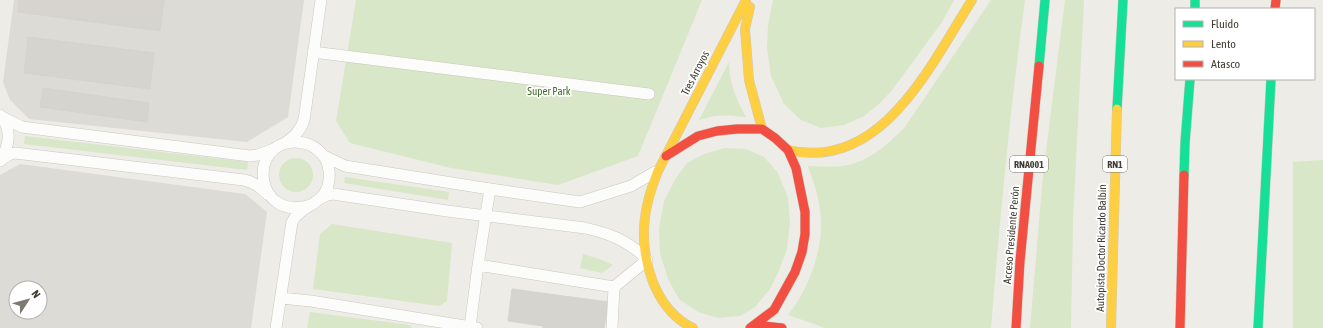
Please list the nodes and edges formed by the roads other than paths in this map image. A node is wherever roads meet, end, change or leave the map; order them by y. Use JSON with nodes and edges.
{"nodes":[{"id":1,"x":320,"y":0,"type":"edge"},
{"id":2,"x":746,"y":0,"type":"edge"},
{"id":3,"x":753,"y":0,"type":"edge"},
{"id":4,"x":972,"y":0,"type":"edge"},
{"id":5,"x":1045,"y":0,"type":"edge"},
{"id":6,"x":1123,"y":0,"type":"edge"},
{"id":7,"x":313,"y":52,"type":"junction"},
{"id":8,"x":1190,"y":80,"type":"edge"},
{"id":9,"x":1271,"y":80,"type":"edge"},
{"id":10,"x":649,"y":94,"type":"dead end"},
{"id":11,"x":1,"y":116,"type":"edge"},
{"id":12,"x":304,"y":120,"type":"junction"},
{"id":13,"x":762,"y":129,"type":"junction"},
{"id":14,"x":280,"y":146,"type":"junction"},
{"id":15,"x":788,"y":150,"type":"junction"},
{"id":16,"x":322,"y":154,"type":"junction"},
{"id":17,"x":665,"y":157,"type":"junction"},
{"id":18,"x":0,"y":160,"type":"edge"},
{"id":19,"x":659,"y":169,"type":"junction"},
{"id":20,"x":490,"y":189,"type":"junction"},
{"id":21,"x":274,"y":200,"type":"junction"},
{"id":22,"x":315,"y":202,"type":"junction"},
{"id":23,"x":485,"y":216,"type":"junction"},
{"id":24,"x":292,"y":222,"type":"junction"},
{"id":25,"x":646,"y":259,"type":"junction"},
{"id":26,"x":478,"y":264,"type":"junction"},
{"id":27,"x":1260,"y":281,"type":"junction"},
{"id":28,"x":614,"y":287,"type":"junction"},
{"id":29,"x":281,"y":298,"type":"junction"},
{"id":30,"x":474,"y":327,"type":"edge"},
{"id":31,"x":752,"y":327,"type":"edge"},
{"id":32,"x":276,"y":328,"type":"edge"},
{"id":33,"x":612,"y":328,"type":"edge"},
{"id":34,"x":693,"y":328,"type":"edge"},
{"id":35,"x":782,"y":328,"type":"edge"},
{"id":36,"x":1016,"y":328,"type":"edge"},
{"id":37,"x":1111,"y":328,"type":"edge"},
{"id":38,"x":1180,"y":328,"type":"edge"},
{"id":39,"x":1258,"y":328,"type":"edge"},
{"id":40,"x":1264,"y":328,"type":"edge"}],
"edges":[{"from":1,"to":7,"type":"lane"},
{"from":2,"to":17,"type":"main road","name":"Tres Arroyos"},
{"from":3,"to":13,"type":"main road"},
{"from":4,"to":15,"type":"main road"},
{"from":5,"to":36,"type":"main road","name":"Acceso Presidente Perón","number":"RNA001"},
{"from":6,"to":37,"type":"main road","name":"Autopista Doctor Ricardo Balbín","number":"RN1"},
{"from":7,"to":10,"type":"lane"},
{"from":7,"to":12,"type":"lane"},
{"from":8,"to":38,"type":"main road"},
{"from":9,"to":27,"type":"main road"},
{"from":11,"to":14,"type":"lane"},
{"from":11,"to":18,"type":"lane"},
{"from":12,"to":14,"type":"lane"},
{"from":12,"to":16,"type":"lane"},
{"from":13,"to":15,"type":"main road"},
{"from":13,"to":17,"type":"main road"},
{"from":14,"to":16,"type":"lane"},
{"from":14,"to":21,"type":"lane"},
{"from":15,"to":31,"type":"main road"},
{"from":16,"to":20,"type":"lane"},
{"from":16,"to":22,"type":"lane"},
{"from":17,"to":19,"type":"main road","name":"Tres Arroyos"},
{"from":18,"to":21,"type":"lane"},
{"from":19,"to":20,"type":"lane"},
{"from":19,"to":25,"type":"main road","name":"Tres Arroyos"},
{"from":20,"to":23,"type":"lane"},
{"from":21,"to":22,"type":"lane"},
{"from":21,"to":24,"type":"lane"},
{"from":22,"to":23,"type":"lane"},
{"from":22,"to":24,"type":"lane"},
{"from":23,"to":25,"type":"lane"},
{"from":23,"to":26,"type":"lane"},
{"from":24,"to":29,"type":"lane"},
{"from":25,"to":28,"type":"lane"},
{"from":25,"to":34,"type":"main road","name":"Tres Arroyos"},
{"from":26,"to":28,"type":"lane"},
{"from":26,"to":30,"type":"lane"},
{"from":27,"to":39,"type":"main road"},
{"from":27,"to":40,"type":"main road"},
{"from":28,"to":33,"type":"lane"},
{"from":29,"to":30,"type":"lane"},
{"from":29,"to":32,"type":"lane"},
{"from":31,"to":35,"type":"main road"}]}
